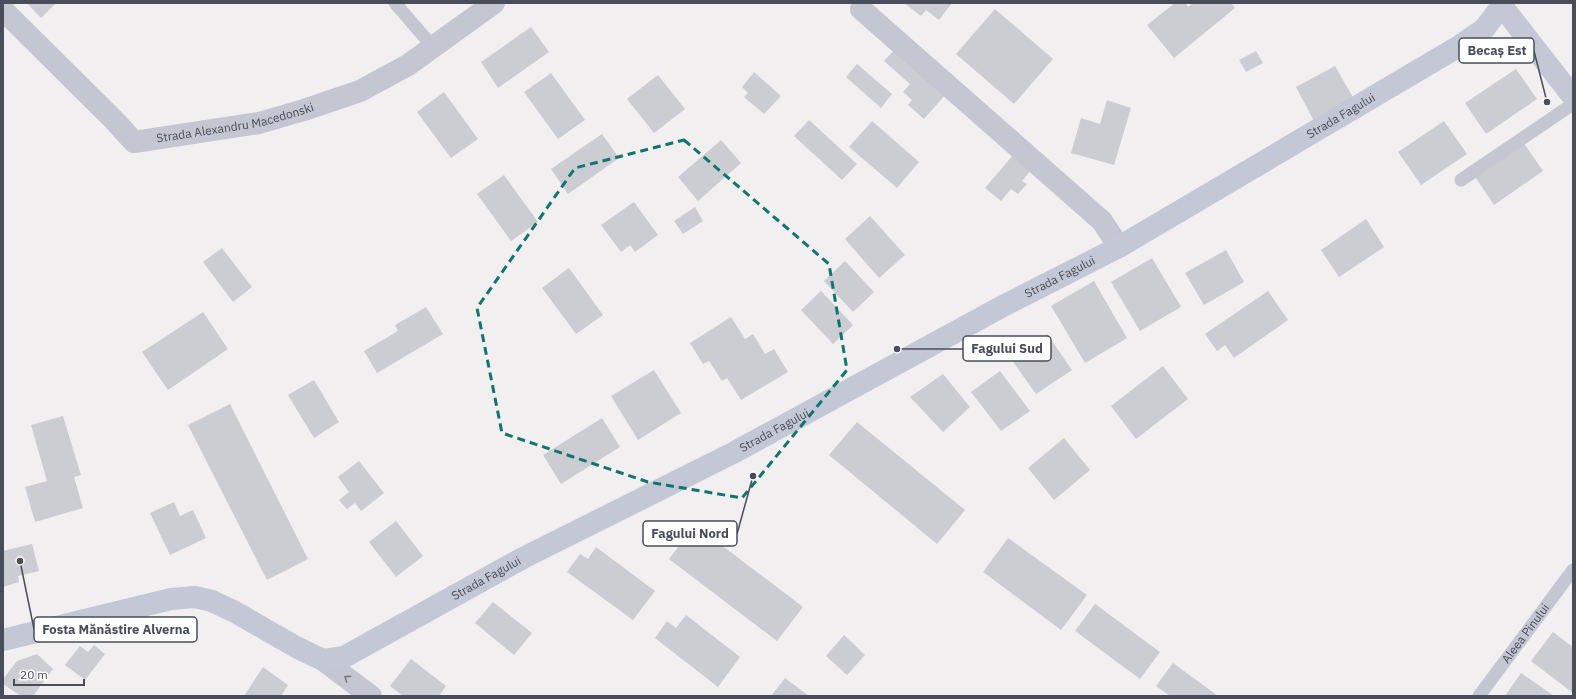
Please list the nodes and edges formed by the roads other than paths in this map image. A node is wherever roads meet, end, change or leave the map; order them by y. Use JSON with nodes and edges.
{"nodes":[{"id":1,"x":395,"y":3,"type":"edge"},
{"id":2,"x":494,"y":3,"type":"edge"},
{"id":3,"x":1502,"y":4,"type":"edge"},
{"id":4,"x":861,"y":9,"type":"dead end"},
{"id":5,"x":3,"y":10,"type":"edge"},
{"id":6,"x":433,"y":47,"type":"junction"},
{"id":7,"x":1573,"y":97,"type":"edge"},
{"id":8,"x":1573,"y":104,"type":"edge"},
{"id":9,"x":1461,"y":180,"type":"dead end"},
{"id":10,"x":1119,"y":247,"type":"junction"},
{"id":11,"x":1573,"y":570,"type":"edge"},
{"id":12,"x":3,"y":640,"type":"edge"},
{"id":13,"x":323,"y":660,"type":"junction"},
{"id":14,"x":370,"y":696,"type":"edge"},
{"id":15,"x":1479,"y":696,"type":"edge"}],
"edges":[{"from":1,"to":6,"type":"lane"},
{"from":2,"to":6,"type":"street","name":"Strada Alexandru Macedonski"},
{"from":3,"to":7,"type":"street"},
{"from":3,"to":10,"type":"street","name":"Strada Fagului"},
{"from":4,"to":10,"type":"street"},
{"from":5,"to":6,"type":"street","name":"Strada Alexandru Macedonski"},
{"from":8,"to":9,"type":"lane"},
{"from":10,"to":13,"type":"street","name":"Strada Fagului"},
{"from":11,"to":15,"type":"lane","name":"Aleea Pinului"},
{"from":12,"to":13,"type":"street"},
{"from":14,"to":13,"type":"street","one_way":true}]}
